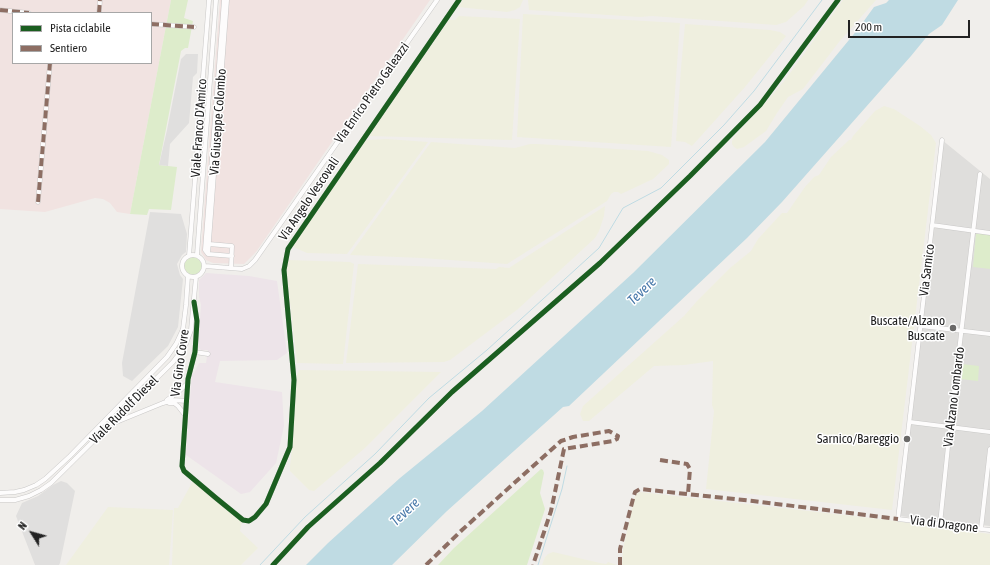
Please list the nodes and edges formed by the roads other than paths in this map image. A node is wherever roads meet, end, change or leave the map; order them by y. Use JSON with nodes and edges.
{"nodes":[{"id":1,"x":100,"y":0,"type":"edge"},
{"id":2,"x":209,"y":0,"type":"edge"},
{"id":3,"x":216,"y":0,"type":"edge"},
{"id":4,"x":224,"y":0,"type":"edge"},
{"id":5,"x":227,"y":0,"type":"edge"},
{"id":6,"x":437,"y":0,"type":"edge"},
{"id":7,"x":459,"y":0,"type":"edge"},
{"id":8,"x":0,"y":10,"type":"edge"},
{"id":9,"x":18,"y":12,"type":"edge"},
{"id":10,"x":99,"y":12,"type":"edge"},
{"id":11,"x":152,"y":24,"type":"edge"},
{"id":12,"x":194,"y":27,"type":"dead end"},
{"id":13,"x":50,"y":64,"type":"edge"},
{"id":14,"x":942,"y":140,"type":"dead end"},
{"id":15,"x":980,"y":174,"type":"dead end"},
{"id":16,"x":38,"y":202,"type":"dead end"},
{"id":17,"x":932,"y":225,"type":"junction"},
{"id":18,"x":974,"y":230,"type":"junction"},
{"id":19,"x":990,"y":233,"type":"edge"},
{"id":20,"x":209,"y":244,"type":"junction"},
{"id":21,"x":208,"y":254,"type":"junction"},
{"id":22,"x":197,"y":255,"type":"junction"},
{"id":23,"x":189,"y":256,"type":"junction"},
{"id":24,"x":232,"y":256,"type":"junction"},
{"id":25,"x":204,"y":266,"type":"junction"},
{"id":26,"x":231,"y":268,"type":"junction"},
{"id":27,"x":188,"y":276,"type":"junction"},
{"id":28,"x":196,"y":277,"type":"junction"},
{"id":29,"x":194,"y":302,"type":"junction"},
{"id":30,"x":921,"y":326,"type":"junction"},
{"id":31,"x":961,"y":331,"type":"junction"},
{"id":32,"x":990,"y":334,"type":"edge"},
{"id":33,"x":194,"y":352,"type":"junction"},
{"id":34,"x":208,"y":354,"type":"dead end"},
{"id":35,"x":188,"y":382,"type":"junction"},
{"id":36,"x":186,"y":401,"type":"junction"},
{"id":37,"x":163,"y":403,"type":"junction"},
{"id":38,"x":185,"y":415,"type":"junction"},
{"id":39,"x":910,"y":422,"type":"junction"},
{"id":40,"x":111,"y":424,"type":"junction"},
{"id":41,"x":950,"y":427,"type":"junction"},
{"id":42,"x":990,"y":432,"type":"edge"},
{"id":43,"x":990,"y":449,"type":"edge"},
{"id":44,"x":0,"y":493,"type":"edge"},
{"id":45,"x":0,"y":500,"type":"edge"},
{"id":46,"x":261,"y":510,"type":"joint"},
{"id":47,"x":898,"y":519,"type":"joint"},
{"id":48,"x":940,"y":524,"type":"junction"},
{"id":49,"x":980,"y":529,"type":"junction"},
{"id":50,"x":990,"y":530,"type":"edge"}],
"edges":[{"from":1,"to":10,"type":"street"},
{"from":2,"to":23,"type":"street","name":"Viale Franco D'Amico"},
{"from":3,"to":22,"type":"street","name":"Viale Franco D'Amico"},
{"from":4,"to":21,"type":"street","name":"Via Giuseppe Colombo"},
{"from":5,"to":20,"type":"street","name":"Via Giuseppe Colombo"},
{"from":6,"to":26,"type":"street","name":"Via Enrico Pietro Galeazzi"},
{"from":7,"to":46,"type":"street","name":"Via Angelo Vescovali"},
{"from":8,"to":9,"type":"street"},
{"from":11,"to":12,"type":"street"},
{"from":13,"to":16,"type":"street"},
{"from":14,"to":17,"type":"street","name":"Via Sarnico"},
{"from":15,"to":18,"type":"street","name":"Via Alzano Lombardo"},
{"from":17,"to":18,"type":"street"},
{"from":17,"to":30,"type":"street","name":"Via Sarnico"},
{"from":18,"to":19,"type":"street"},
{"from":18,"to":31,"type":"street","name":"Via Alzano Lombardo"},
{"from":20,"to":21,"type":"street","name":"Via Giuseppe Colombo"},
{"from":20,"to":24,"type":"street"},
{"from":21,"to":24,"type":"street"},
{"from":22,"to":23,"type":"street"},
{"from":22,"to":25,"type":"street"},
{"from":23,"to":27,"type":"street"},
{"from":24,"to":26,"type":"street"},
{"from":25,"to":26,"type":"street","name":"Via Enrico Pietro Galeazzi"},
{"from":25,"to":28,"type":"street"},
{"from":27,"to":28,"type":"street"},
{"from":27,"to":44,"type":"street","name":"Viale Rudolf Diesel"},
{"from":28,"to":29,"type":"street","name":"Viale Rudolf Diesel"},
{"from":29,"to":33,"type":"street","name":"Via Gino Covre"},
{"from":29,"to":40,"type":"street","name":"Viale Rudolf Diesel"},
{"from":30,"to":31,"type":"street"},
{"from":30,"to":39,"type":"street","name":"Via Sarnico"},
{"from":31,"to":32,"type":"street"},
{"from":31,"to":41,"type":"street","name":"Via Alzano Lombardo"},
{"from":33,"to":34,"type":"street"},
{"from":33,"to":35,"type":"street","name":"Via Gino Covre"},
{"from":35,"to":36,"type":"street","name":"Via Gino Covre"},
{"from":35,"to":37,"type":"street"},
{"from":36,"to":37,"type":"street"},
{"from":36,"to":38,"type":"street","name":"Via Gino Covre"},
{"from":37,"to":38,"type":"street"},
{"from":37,"to":40,"type":"street"},
{"from":38,"to":46,"type":"street","name":"Via Gino Covre"},
{"from":39,"to":41,"type":"street"},
{"from":39,"to":47,"type":"street","name":"Via Sarnico"},
{"from":40,"to":45,"type":"street","name":"Viale Rudolf Diesel"},
{"from":41,"to":42,"type":"street"},
{"from":41,"to":48,"type":"street","name":"Via Alzano Lombardo"},
{"from":43,"to":49,"type":"street"},
{"from":47,"to":48,"type":"street","name":"Via di Dragone"},
{"from":48,"to":49,"type":"street","name":"Via di Dragone"},
{"from":49,"to":50,"type":"street","name":"Via di Dragone"}]}
